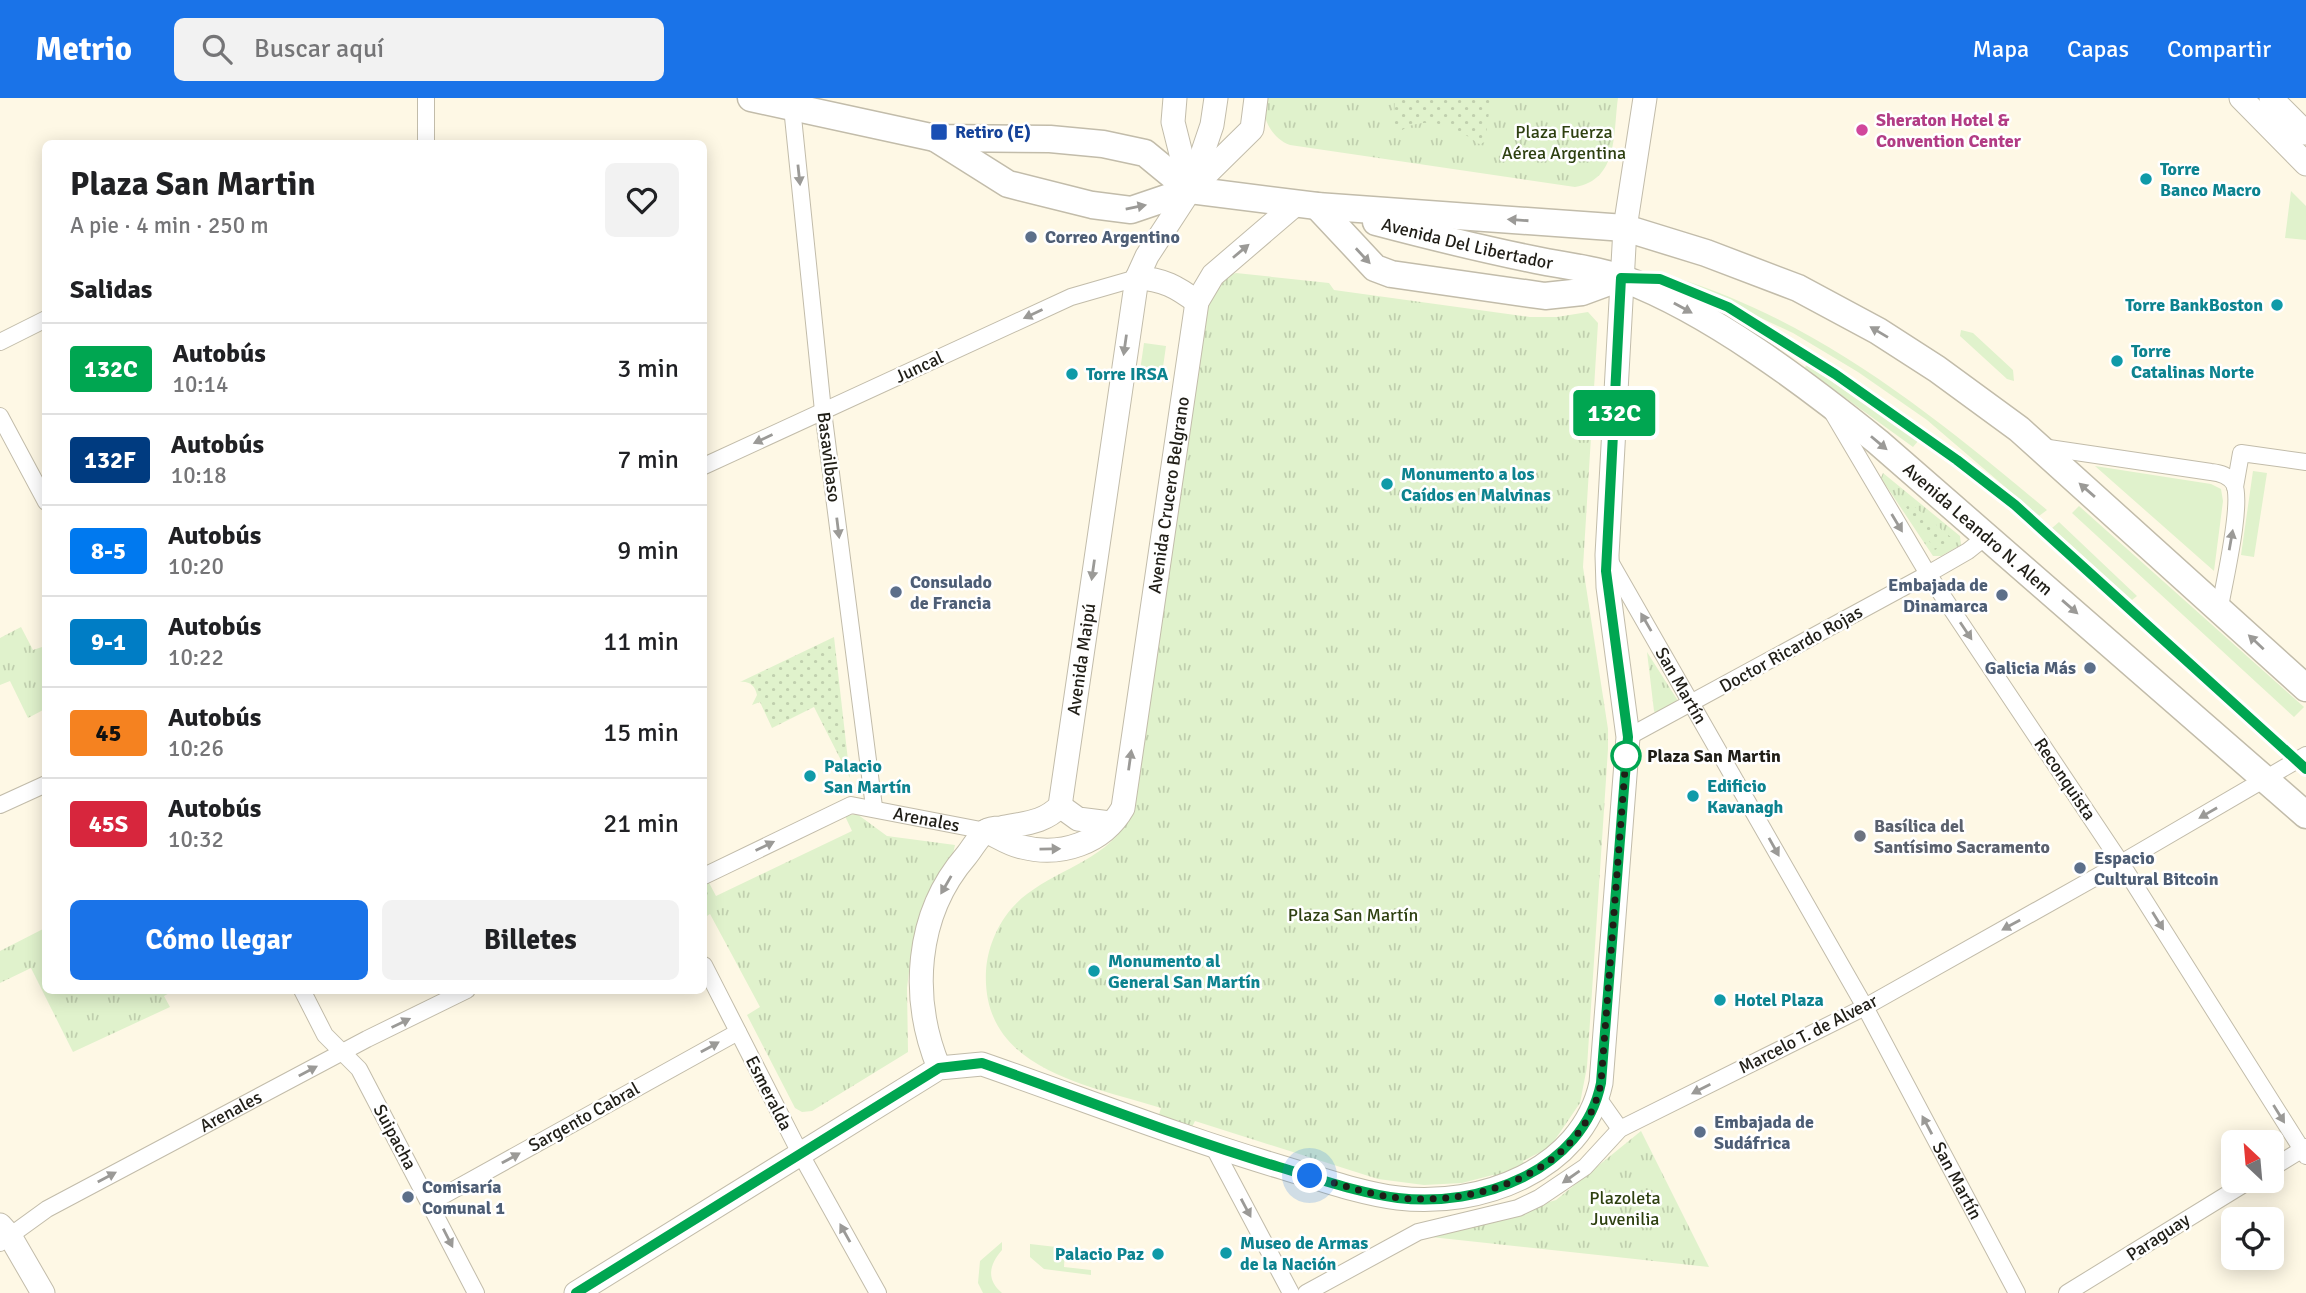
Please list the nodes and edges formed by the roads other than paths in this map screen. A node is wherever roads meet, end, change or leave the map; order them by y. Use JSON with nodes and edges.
{"nodes":[{"id":1,"x":426,"y":98,"type":"edge"},
{"id":2,"x":751,"y":98,"type":"edge"},
{"id":3,"x":1175,"y":98,"type":"edge"},
{"id":4,"x":1216,"y":98,"type":"edge"},
{"id":5,"x":1256,"y":98,"type":"edge"},
{"id":6,"x":1645,"y":98,"type":"edge"},
{"id":7,"x":2241,"y":98,"type":"edge"},
{"id":8,"x":2271,"y":98,"type":"edge"},
{"id":9,"x":792,"y":107,"type":"junction"},
{"id":10,"x":2306,"y":133,"type":"edge"},
{"id":11,"x":935,"y":138,"type":"junction"},
{"id":12,"x":426,"y":140,"type":"edge"},
{"id":13,"x":2306,"y":164,"type":"edge"},
{"id":14,"x":1190,"y":190,"type":"junction"},
{"id":15,"x":1307,"y":204,"type":"junction"},
{"id":16,"x":1625,"y":228,"type":"junction"},
{"id":17,"x":1137,"y":278,"type":"junction"},
{"id":18,"x":1621,"y":278,"type":"junction"},
{"id":19,"x":1197,"y":302,"type":"junction"},
{"id":20,"x":42,"y":321,"type":"edge"},
{"id":21,"x":0,"y":342,"type":"edge"},
{"id":22,"x":1825,"y":401,"type":"junction"},
{"id":23,"x":823,"y":411,"type":"junction"},
{"id":24,"x":0,"y":416,"type":"edge"},
{"id":25,"x":2037,"y":446,"type":"junction"},
{"id":26,"x":2306,"y":462,"type":"edge"},
{"id":27,"x":707,"y":465,"type":"edge"},
{"id":28,"x":2235,"y":487,"type":"junction"},
{"id":29,"x":42,"y":495,"type":"edge"},
{"id":30,"x":1987,"y":534,"type":"junction"},
{"id":31,"x":1607,"y":555,"type":"junction"},
{"id":32,"x":1928,"y":575,"type":"junction"},
{"id":33,"x":2220,"y":607,"type":"junction"},
{"id":34,"x":2306,"y":688,"type":"edge"},
{"id":35,"x":1693,"y":702,"type":"junction"},
{"id":36,"x":1628,"y":737,"type":"junction"},
{"id":37,"x":2306,"y":755,"type":"edge"},
{"id":38,"x":2267,"y":779,"type":"junction"},
{"id":39,"x":42,"y":786,"type":"edge"},
{"id":40,"x":0,"y":805,"type":"edge"},
{"id":41,"x":1060,"y":806,"type":"junction"},
{"id":42,"x":874,"y":807,"type":"junction"},
{"id":43,"x":2306,"y":815,"type":"edge"},
{"id":44,"x":1110,"y":823,"type":"junction"},
{"id":45,"x":986,"y":831,"type":"junction"},
{"id":46,"x":2121,"y":863,"type":"junction"},
{"id":47,"x":707,"y":875,"type":"edge"},
{"id":48,"x":707,"y":971,"type":"edge"},
{"id":49,"x":304,"y":994,"type":"edge"},
{"id":50,"x":459,"y":994,"type":"edge"},
{"id":51,"x":1865,"y":1007,"type":"junction"},
{"id":52,"x":738,"y":1032,"type":"junction"},
{"id":53,"x":340,"y":1054,"type":"junction"},
{"id":54,"x":939,"y":1068,"type":"junction"},
{"id":55,"x":1598,"y":1098,"type":"junction"},
{"id":56,"x":1620,"y":1129,"type":"junction"},
{"id":57,"x":1214,"y":1148,"type":"junction"},
{"id":58,"x":2305,"y":1151,"type":"edge"},
{"id":59,"x":800,"y":1153,"type":"junction"},
{"id":60,"x":2284,"y":1162,"type":"edge"},
{"id":61,"x":2228,"y":1194,"type":"edge"},
{"id":62,"x":430,"y":1203,"type":"junction"},
{"id":63,"x":3,"y":1235,"type":"edge"},
{"id":64,"x":43,"y":1293,"type":"edge"},
{"id":65,"x":476,"y":1293,"type":"edge"},
{"id":66,"x":576,"y":1293,"type":"edge"},
{"id":67,"x":878,"y":1293,"type":"edge"},
{"id":68,"x":1291,"y":1293,"type":"edge"},
{"id":69,"x":1306,"y":1293,"type":"edge"},
{"id":70,"x":2017,"y":1293,"type":"edge"},
{"id":71,"x":2067,"y":1293,"type":"edge"}],
"edges":[{"from":1,"to":12,"type":"street"},
{"from":2,"to":9,"type":"main road","name":"Avenida Del Libertador"},
{"from":3,"to":14,"type":"main road"},
{"from":4,"to":14,"type":"main road"},
{"from":5,"to":14,"type":"main road"},
{"from":6,"to":16,"type":"main road"},
{"from":7,"to":13,"type":"main road"},
{"from":8,"to":10,"type":"main road"},
{"from":9,"to":11,"type":"main road","name":"Avenida Del Libertador"},
{"from":9,"to":23,"type":"street","name":"Basavilbaso","one_way":true},
{"from":11,"to":14,"type":"main road","name":"Avenida Del Libertador"},
{"from":11,"to":14,"type":"main road","name":"Avenida Del Libertador","one_way":true},
{"from":14,"to":15,"type":"main road","name":"Avenida Del Libertador"},
{"from":14,"to":17,"type":"main road","name":"Avenida Maipú"},
{"from":16,"to":15,"type":"main road","name":"Avenida Del Libertador","one_way":true},
{"from":15,"to":18,"type":"main road","name":"Avenida Del Libertador"},
{"from":15,"to":18,"type":"main road","one_way":true},
{"from":19,"to":15,"type":"main road","name":"Avenida Crucero Belgrano","one_way":true},
{"from":16,"to":18,"type":"main road"},
{"from":25,"to":16,"type":"main road","one_way":true},
{"from":17,"to":19,"type":"main road"},
{"from":17,"to":23,"type":"street","name":"Juncal","one_way":true},
{"from":17,"to":41,"type":"main road","name":"Avenida Maipú","one_way":true},
{"from":18,"to":22,"type":"main road","name":"Avenida Leandro N. Alem","one_way":true},
{"from":18,"to":31,"type":"main road"},
{"from":44,"to":19,"type":"main road","name":"Avenida Crucero Belgrano","one_way":true},
{"from":20,"to":21,"type":"street"},
{"from":22,"to":30,"type":"main road","name":"Avenida Leandro N. Alem","one_way":true},
{"from":22,"to":32,"type":"street","name":"Reconquista","one_way":true},
{"from":23,"to":27,"type":"street","name":"Juncal","one_way":true},
{"from":23,"to":42,"type":"street","name":"Basavilbaso","one_way":true},
{"from":24,"to":29,"type":"street"},
{"from":25,"to":28,"type":"street"},
{"from":33,"to":25,"type":"main road","one_way":true},
{"from":26,"to":28,"type":"street"},
{"from":33,"to":28,"type":"street","one_way":true},
{"from":30,"to":32,"type":"street","name":"Doctor Ricardo Rojas"},
{"from":30,"to":38,"type":"main road","name":"Avenida Leandro N. Alem","one_way":true},
{"from":35,"to":31,"type":"street","name":"San Martín","one_way":true},
{"from":31,"to":36,"type":"main road"},
{"from":32,"to":35,"type":"street","name":"Doctor Ricardo Rojas"},
{"from":32,"to":46,"type":"street","name":"Reconquista","one_way":true},
{"from":34,"to":33,"type":"main road","one_way":true},
{"from":35,"to":36,"type":"street","name":"Doctor Ricardo Rojas"},
{"from":35,"to":51,"type":"street","name":"San Martín","one_way":true},
{"from":36,"to":55,"type":"main road"},
{"from":37,"to":38,"type":"street","name":"Marcelo T. de Alvear"},
{"from":38,"to":43,"type":"main road","name":"Avenida Leandro N. Alem"},
{"from":38,"to":46,"type":"street","name":"Marcelo T. de Alvear","one_way":true},
{"from":39,"to":40,"type":"street"},
{"from":41,"to":44,"type":"main road"},
{"from":41,"to":45,"type":"main road"},
{"from":42,"to":45,"type":"street","name":"Arenales"},
{"from":47,"to":42,"type":"street","name":"Arenales","one_way":true},
{"from":45,"to":44,"type":"main road","name":"Arenales","one_way":true},
{"from":45,"to":54,"type":"main road","one_way":true},
{"from":46,"to":51,"type":"street","name":"Marcelo T. de Alvear","one_way":true},
{"from":46,"to":58,"type":"street","name":"Reconquista","one_way":true},
{"from":48,"to":52,"type":"street","name":"Esmeralda"},
{"from":49,"to":53,"type":"street","name":"Suipacha"},
{"from":53,"to":50,"type":"street","name":"Arenales","one_way":true},
{"from":51,"to":56,"type":"street","name":"Marcelo T. de Alvear","one_way":true},
{"from":70,"to":51,"type":"street","name":"San Martín","one_way":true},
{"from":52,"to":59,"type":"street","name":"Esmeralda"},
{"from":62,"to":52,"type":"street","name":"Sargento Cabral","one_way":true},
{"from":53,"to":62,"type":"street","name":"Suipacha"},
{"from":63,"to":53,"type":"street","name":"Arenales","one_way":true},
{"from":54,"to":57,"type":"main road"},
{"from":54,"to":59,"type":"main road"},
{"from":55,"to":56,"type":"street"},
{"from":55,"to":57,"type":"main road"},
{"from":56,"to":69,"type":"street","name":"Marcelo T. de Alvear","one_way":true},
{"from":57,"to":68,"type":"street","one_way":true},
{"from":58,"to":60,"type":"street"},
{"from":59,"to":66,"type":"main road"},
{"from":67,"to":59,"type":"street","name":"Esmeralda","one_way":true},
{"from":61,"to":71,"type":"street","name":"Paraguay"},
{"from":62,"to":65,"type":"street","name":"Suipacha","one_way":true},
{"from":63,"to":64,"type":"main road"}]}
